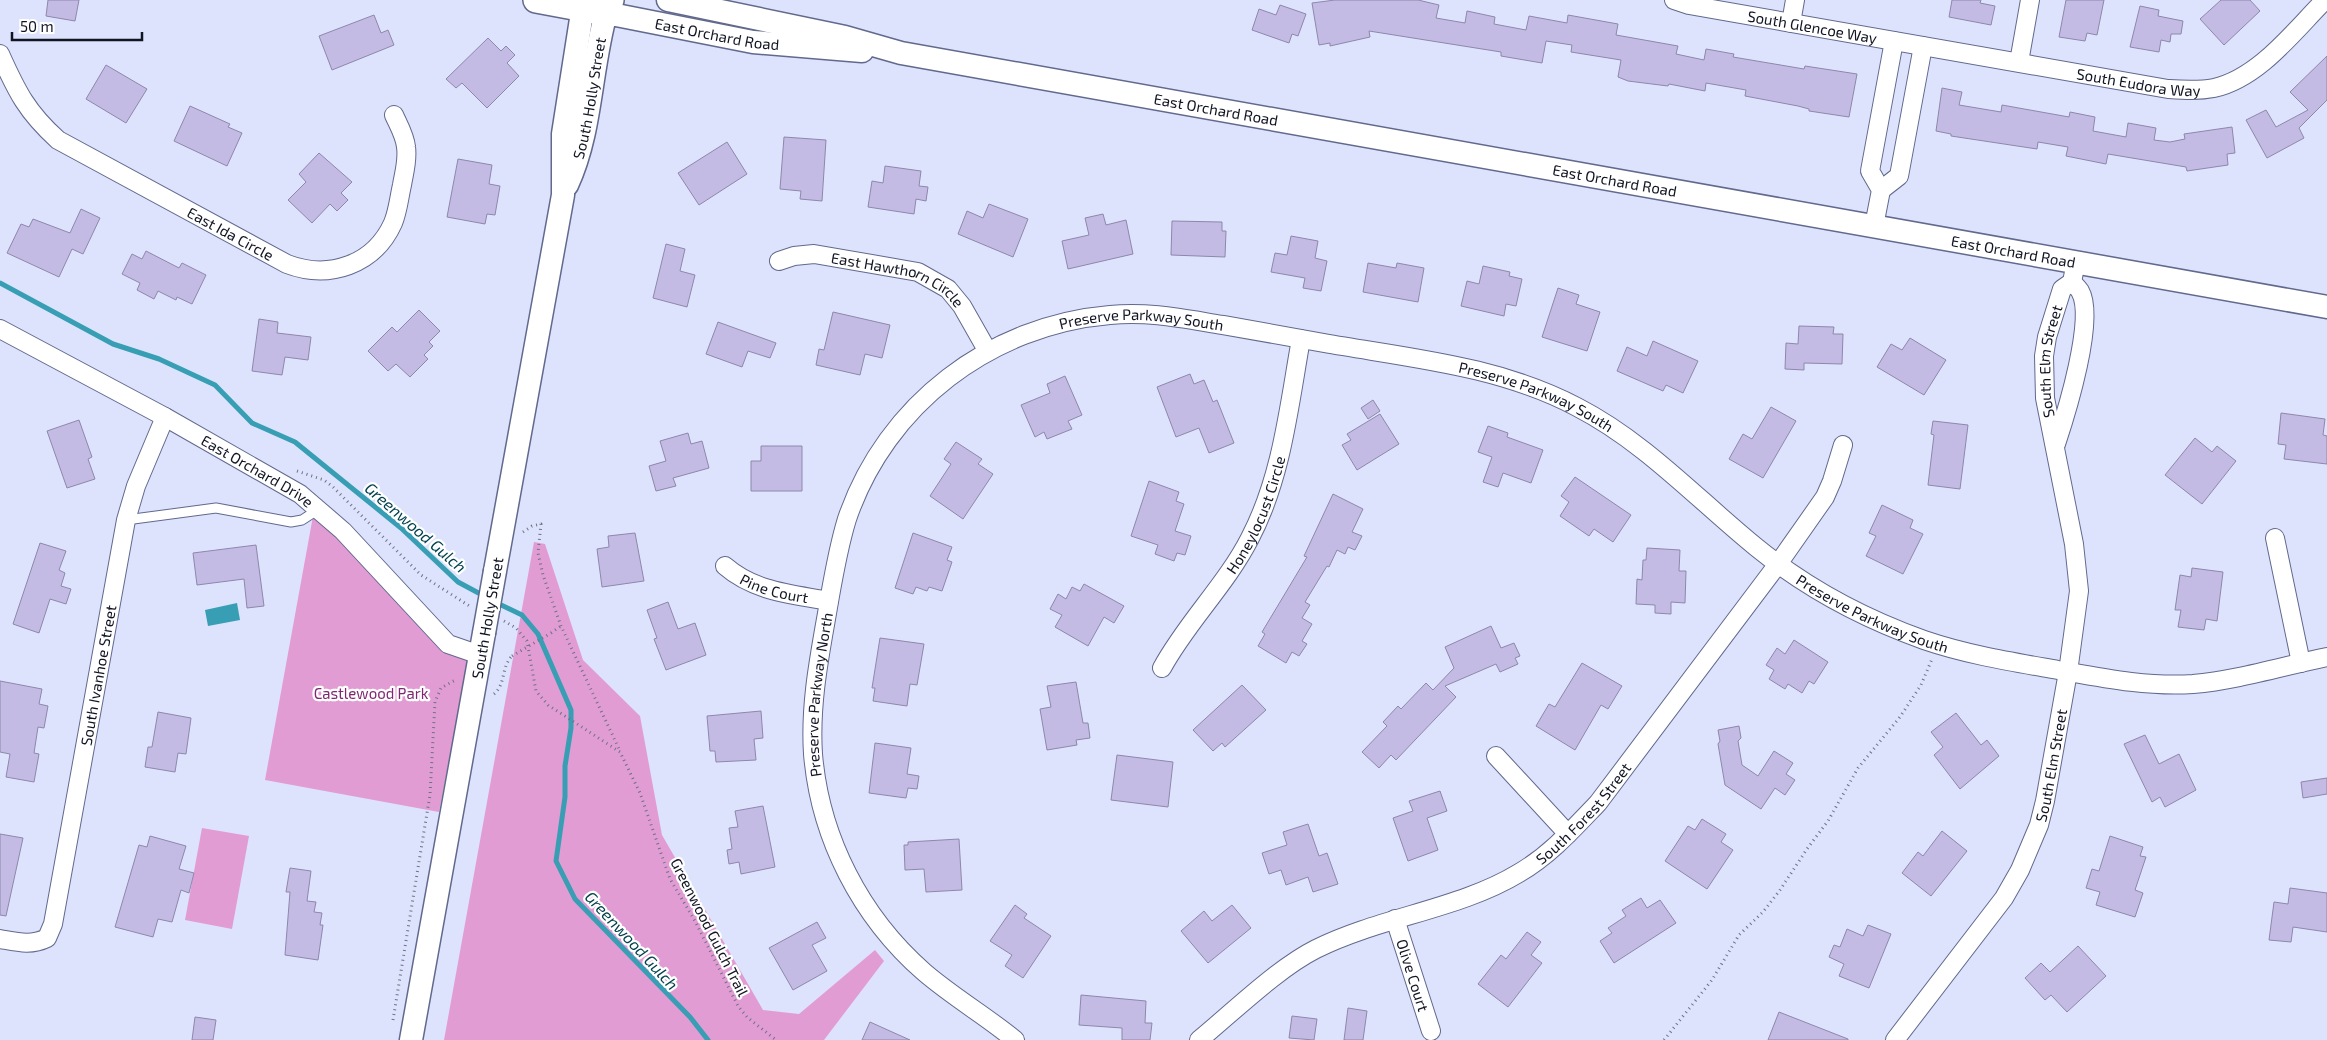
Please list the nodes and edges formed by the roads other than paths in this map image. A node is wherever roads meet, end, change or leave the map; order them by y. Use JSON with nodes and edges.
{"nodes":[{"id":1,"x":536,"y":0,"type":"edge"},
{"id":2,"x":668,"y":0,"type":"edge"},
{"id":3,"x":1674,"y":0,"type":"edge"},
{"id":4,"x":1795,"y":0,"type":"edge"},
{"id":5,"x":2030,"y":0,"type":"edge"},
{"id":6,"x":2325,"y":0,"type":"edge"},
{"id":7,"x":596,"y":5,"type":"edge"},
{"id":8,"x":1791,"y":22,"type":"junction"},
{"id":9,"x":1894,"y":41,"type":"junction"},
{"id":10,"x":1923,"y":46,"type":"junction"},
{"id":11,"x":901,"y":53,"type":"junction"},
{"id":12,"x":0,"y":54,"type":"edge"},
{"id":13,"x":2019,"y":62,"type":"junction"},
{"id":14,"x":394,"y":115,"type":"dead end"},
{"id":15,"x":1880,"y":190,"type":"junction"},
{"id":16,"x":1874,"y":226,"type":"junction"},
{"id":17,"x":780,"y":261,"type":"dead end"},
{"id":18,"x":2074,"y":272,"type":"junction"},
{"id":19,"x":2327,"y":307,"type":"edge"},
{"id":20,"x":0,"y":329,"type":"edge"},
{"id":21,"x":1301,"y":339,"type":"junction"},
{"id":22,"x":987,"y":350,"type":"junction"},
{"id":23,"x":165,"y":417,"type":"junction"},
{"id":24,"x":1843,"y":445,"type":"dead end"},
{"id":25,"x":2055,"y":447,"type":"junction"},
{"id":26,"x":319,"y":509,"type":"junction"},
{"id":27,"x":126,"y":520,"type":"junction"},
{"id":28,"x":2274,"y":538,"type":"dead end"},
{"id":29,"x":1778,"y":564,"type":"junction"},
{"id":30,"x":725,"y":566,"type":"dead end"},
{"id":31,"x":829,"y":601,"type":"junction"},
{"id":32,"x":488,"y":636,"type":"junction"},
{"id":33,"x":2327,"y":657,"type":"edge"},
{"id":34,"x":2301,"y":663,"type":"junction"},
{"id":35,"x":1162,"y":668,"type":"dead end"},
{"id":36,"x":2068,"y":672,"type":"junction"},
{"id":37,"x":1496,"y":756,"type":"dead end"},
{"id":38,"x":1568,"y":834,"type":"junction"},
{"id":39,"x":1395,"y":919,"type":"junction"},
{"id":40,"x":0,"y":939,"type":"edge"},
{"id":41,"x":1431,"y":1031,"type":"dead end"},
{"id":42,"x":411,"y":1040,"type":"edge"},
{"id":43,"x":1015,"y":1040,"type":"edge"},
{"id":44,"x":1199,"y":1040,"type":"edge"},
{"id":45,"x":1894,"y":1040,"type":"edge"}],
"edges":[{"from":1,"to":7,"type":"main road","name":"East Orchard Road"},
{"from":2,"to":11,"type":"street","name":"East Orchard Road"},
{"from":3,"to":8,"type":"street","name":"South Glencoe Way"},
{"from":4,"to":8,"type":"street"},
{"from":5,"to":13,"type":"street"},
{"from":6,"to":13,"type":"street","name":"South Eudora Way"},
{"from":7,"to":11,"type":"street","name":"East Orchard Road"},
{"from":7,"to":32,"type":"street","name":"South Holly Street","bridge":true},
{"from":8,"to":9,"type":"street","name":"South Glencoe Way"},
{"from":9,"to":10,"type":"street","name":"South Glencoe Way"},
{"from":9,"to":15,"type":"street"},
{"from":10,"to":13,"type":"street","name":"South Eudora Way"},
{"from":10,"to":15,"type":"street"},
{"from":11,"to":16,"type":"street","name":"East Orchard Road"},
{"from":12,"to":14,"type":"street","name":"East Ida Circle"},
{"from":15,"to":16,"type":"street"},
{"from":16,"to":18,"type":"street","name":"East Orchard Road"},
{"from":17,"to":22,"type":"street","name":"East Hawthorn Circle"},
{"from":18,"to":19,"type":"street","name":"East Orchard Road"},
{"from":18,"to":25,"type":"street","name":"South Elm Street"},
{"from":18,"to":25,"type":"street","name":"South Elm Street"},
{"from":20,"to":23,"type":"street","name":"East Orchard Drive"},
{"from":21,"to":22,"type":"street","name":"Preserve Parkway South"},
{"from":21,"to":29,"type":"street","name":"Preserve Parkway South"},
{"from":21,"to":35,"type":"street","name":"Honeylocust Circle"},
{"from":22,"to":31,"type":"street","name":"Preserve Parkway South"},
{"from":23,"to":26,"type":"street","name":"East Orchard Drive"},
{"from":23,"to":27,"type":"street","name":"South Ivanhoe Street"},
{"from":24,"to":29,"type":"street","name":"South Forest Street"},
{"from":25,"to":36,"type":"street","name":"South Elm Street"},
{"from":26,"to":27,"type":"lane"},
{"from":26,"to":32,"type":"street","name":"East Orchard Drive"},
{"from":27,"to":40,"type":"street","name":"South Ivanhoe Street"},
{"from":28,"to":34,"type":"street"},
{"from":29,"to":36,"type":"street","name":"Preserve Parkway South"},
{"from":29,"to":38,"type":"street","name":"South Forest Street"},
{"from":30,"to":31,"type":"street","name":"Pine Court"},
{"from":31,"to":43,"type":"street","name":"Preserve Parkway North"},
{"from":32,"to":42,"type":"street","name":"South Holly Street"},
{"from":33,"to":34,"type":"street","name":"Preserve Parkway South"},
{"from":34,"to":36,"type":"street","name":"Preserve Parkway South"},
{"from":36,"to":45,"type":"street","name":"South Elm Street"},
{"from":37,"to":38,"type":"street"},
{"from":38,"to":39,"type":"street","name":"South Forest Street"},
{"from":39,"to":41,"type":"street","name":"Olive Court"},
{"from":39,"to":44,"type":"street","name":"South Forest Street"}]}
